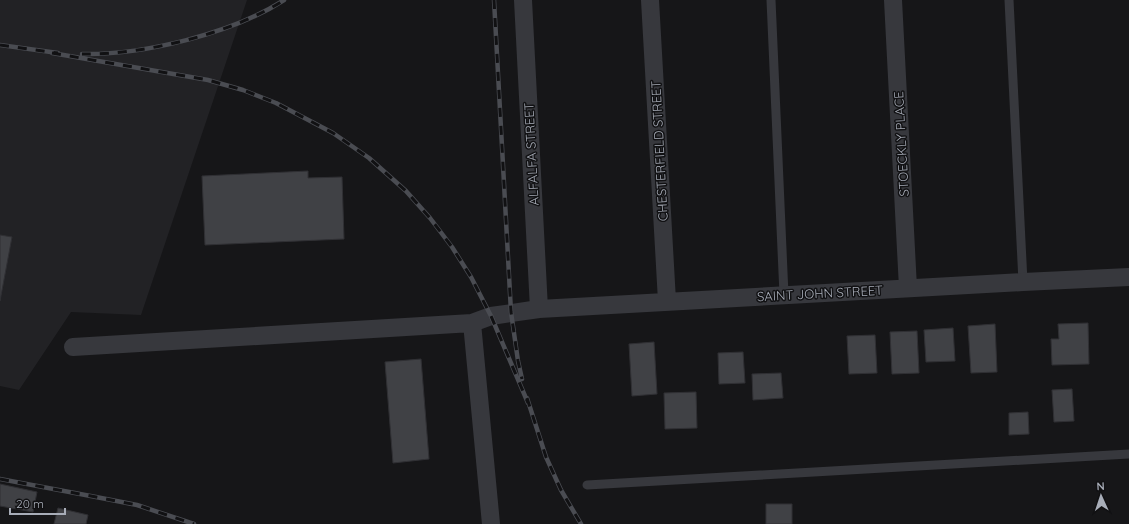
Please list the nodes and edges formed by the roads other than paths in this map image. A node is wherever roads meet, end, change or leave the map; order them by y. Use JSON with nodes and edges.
{"nodes":[{"id":1,"x":523,"y":0,"type":"edge"},
{"id":2,"x":650,"y":0,"type":"edge"},
{"id":3,"x":771,"y":0,"type":"edge"},
{"id":4,"x":893,"y":0,"type":"edge"},
{"id":5,"x":1009,"y":0,"type":"edge"},
{"id":6,"x":1129,"y":277,"type":"edge"},
{"id":7,"x":1023,"y":282,"type":"junction"},
{"id":8,"x":908,"y":288,"type":"junction"},
{"id":9,"x":784,"y":295,"type":"junction"},
{"id":10,"x":667,"y":301,"type":"junction"},
{"id":11,"x":539,"y":309,"type":"junction"},
{"id":12,"x":472,"y":323,"type":"junction"},
{"id":13,"x":73,"y":347,"type":"dead end"},
{"id":14,"x":1129,"y":454,"type":"edge"},
{"id":15,"x":587,"y":485,"type":"dead end"},
{"id":16,"x":491,"y":524,"type":"edge"}],
"edges":[{"from":1,"to":11,"type":"street","name":"ALFALFA STREET"},
{"from":2,"to":10,"type":"street","name":"CHESTERFIELD STREET"},
{"from":3,"to":9,"type":"lane"},
{"from":4,"to":8,"type":"street","name":"STOECKLY PLACE"},
{"from":5,"to":7,"type":"lane"},
{"from":6,"to":7,"type":"street","name":"SAINT JOHN STREET"},
{"from":7,"to":8,"type":"street","name":"SAINT JOHN STREET"},
{"from":8,"to":9,"type":"street","name":"SAINT JOHN STREET"},
{"from":9,"to":10,"type":"street","name":"SAINT JOHN STREET"},
{"from":10,"to":11,"type":"street","name":"SAINT JOHN STREET"},
{"from":11,"to":12,"type":"street","name":"SAINT JOHN STREET"},
{"from":12,"to":13,"type":"street","name":"SAINT JOHN STREET"},
{"from":12,"to":16,"type":"street"},
{"from":14,"to":15,"type":"lane"}]}
